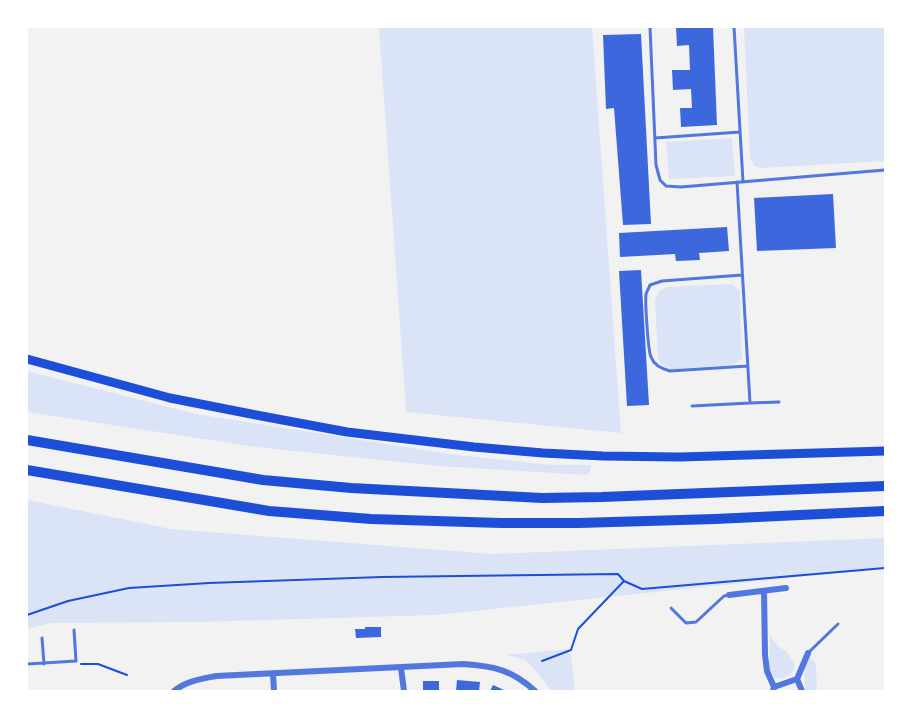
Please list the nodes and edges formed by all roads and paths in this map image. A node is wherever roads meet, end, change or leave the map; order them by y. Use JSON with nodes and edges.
{"nodes":[{"id":1,"x":650,"y":27,"type":"edge"},
{"id":2,"x":734,"y":27,"type":"edge"},
{"id":3,"x":740,"y":132,"type":"junction"},
{"id":4,"x":655,"y":138,"type":"junction"},
{"id":5,"x":885,"y":170,"type":"edge"},
{"id":6,"x":737,"y":182,"type":"junction"},
{"id":7,"x":743,"y":182,"type":"junction"},
{"id":8,"x":743,"y":275,"type":"junction"},
{"id":9,"x":27,"y":359,"type":"edge"},
{"id":10,"x":748,"y":366,"type":"junction"},
{"id":11,"x":779,"y":402,"type":"dead end"},
{"id":12,"x":750,"y":403,"type":"junction"},
{"id":13,"x":692,"y":406,"type":"dead end"},
{"id":14,"x":27,"y":440,"type":"edge"},
{"id":15,"x":885,"y":451,"type":"edge"},
{"id":16,"x":27,"y":470,"type":"edge"},
{"id":17,"x":885,"y":486,"type":"edge"},
{"id":18,"x":885,"y":511,"type":"edge"},
{"id":19,"x":884,"y":568,"type":"edge"},
{"id":20,"x":624,"y":580,"type":"junction"},
{"id":21,"x":786,"y":588,"type":"dead end"},
{"id":22,"x":764,"y":591,"type":"junction"},
{"id":23,"x":729,"y":595,"type":"joint"},
{"id":24,"x":670,"y":608,"type":"dead end"},
{"id":25,"x":27,"y":615,"type":"edge"},
{"id":26,"x":838,"y":624,"type":"dead end"},
{"id":27,"x":74,"y":630,"type":"dead end"},
{"id":28,"x":42,"y":638,"type":"dead end"},
{"id":29,"x":808,"y":653,"type":"joint"},
{"id":30,"x":76,"y":660,"type":"junction"},
{"id":31,"x":542,"y":661,"type":"dead end"},
{"id":32,"x":27,"y":664,"type":"edge"},
{"id":33,"x":44,"y":664,"type":"junction"},
{"id":34,"x":401,"y":668,"type":"junction"},
{"id":35,"x":273,"y":674,"type":"junction"},
{"id":36,"x":127,"y":675,"type":"dead end"},
{"id":37,"x":798,"y":679,"type":"junction"},
{"id":38,"x":774,"y":689,"type":"edge"},
{"id":39,"x":174,"y":691,"type":"edge"},
{"id":40,"x":274,"y":691,"type":"edge"},
{"id":41,"x":404,"y":691,"type":"edge"},
{"id":42,"x":535,"y":691,"type":"edge"},
{"id":43,"x":802,"y":691,"type":"edge"}],
"edges":[{"from":1,"to":4,"type":"lane"},
{"from":2,"to":3,"type":"lane"},
{"from":3,"to":4,"type":"lane"},
{"from":3,"to":7,"type":"lane"},
{"from":4,"to":6,"type":"lane"},
{"from":5,"to":7,"type":"lane"},
{"from":6,"to":7,"type":"lane"},
{"from":6,"to":8,"type":"lane"},
{"from":8,"to":10,"type":"lane"},
{"from":8,"to":10,"type":"lane"},
{"from":9,"to":15,"type":"highway"},
{"from":10,"to":12,"type":"lane"},
{"from":11,"to":12,"type":"lane"},
{"from":12,"to":13,"type":"lane"},
{"from":14,"to":17,"type":"highway"},
{"from":16,"to":18,"type":"highway"},
{"from":19,"to":20,"type":"path"},
{"from":20,"to":25,"type":"path"},
{"from":20,"to":31,"type":"path"},
{"from":21,"to":22,"type":"street"},
{"from":22,"to":23,"type":"street"},
{"from":22,"to":38,"type":"street"},
{"from":23,"to":24,"type":"lane"},
{"from":26,"to":29,"type":"lane"},
{"from":27,"to":30,"type":"lane"},
{"from":28,"to":33,"type":"lane"},
{"from":29,"to":37,"type":"street"},
{"from":30,"to":33,"type":"lane"},
{"from":30,"to":36,"type":"path"},
{"from":32,"to":33,"type":"lane"},
{"from":34,"to":35,"type":"street"},
{"from":34,"to":41,"type":"street"},
{"from":34,"to":42,"type":"street"},
{"from":35,"to":39,"type":"street"},
{"from":35,"to":40,"type":"street"},
{"from":37,"to":38,"type":"street"},
{"from":37,"to":43,"type":"street"}]}
